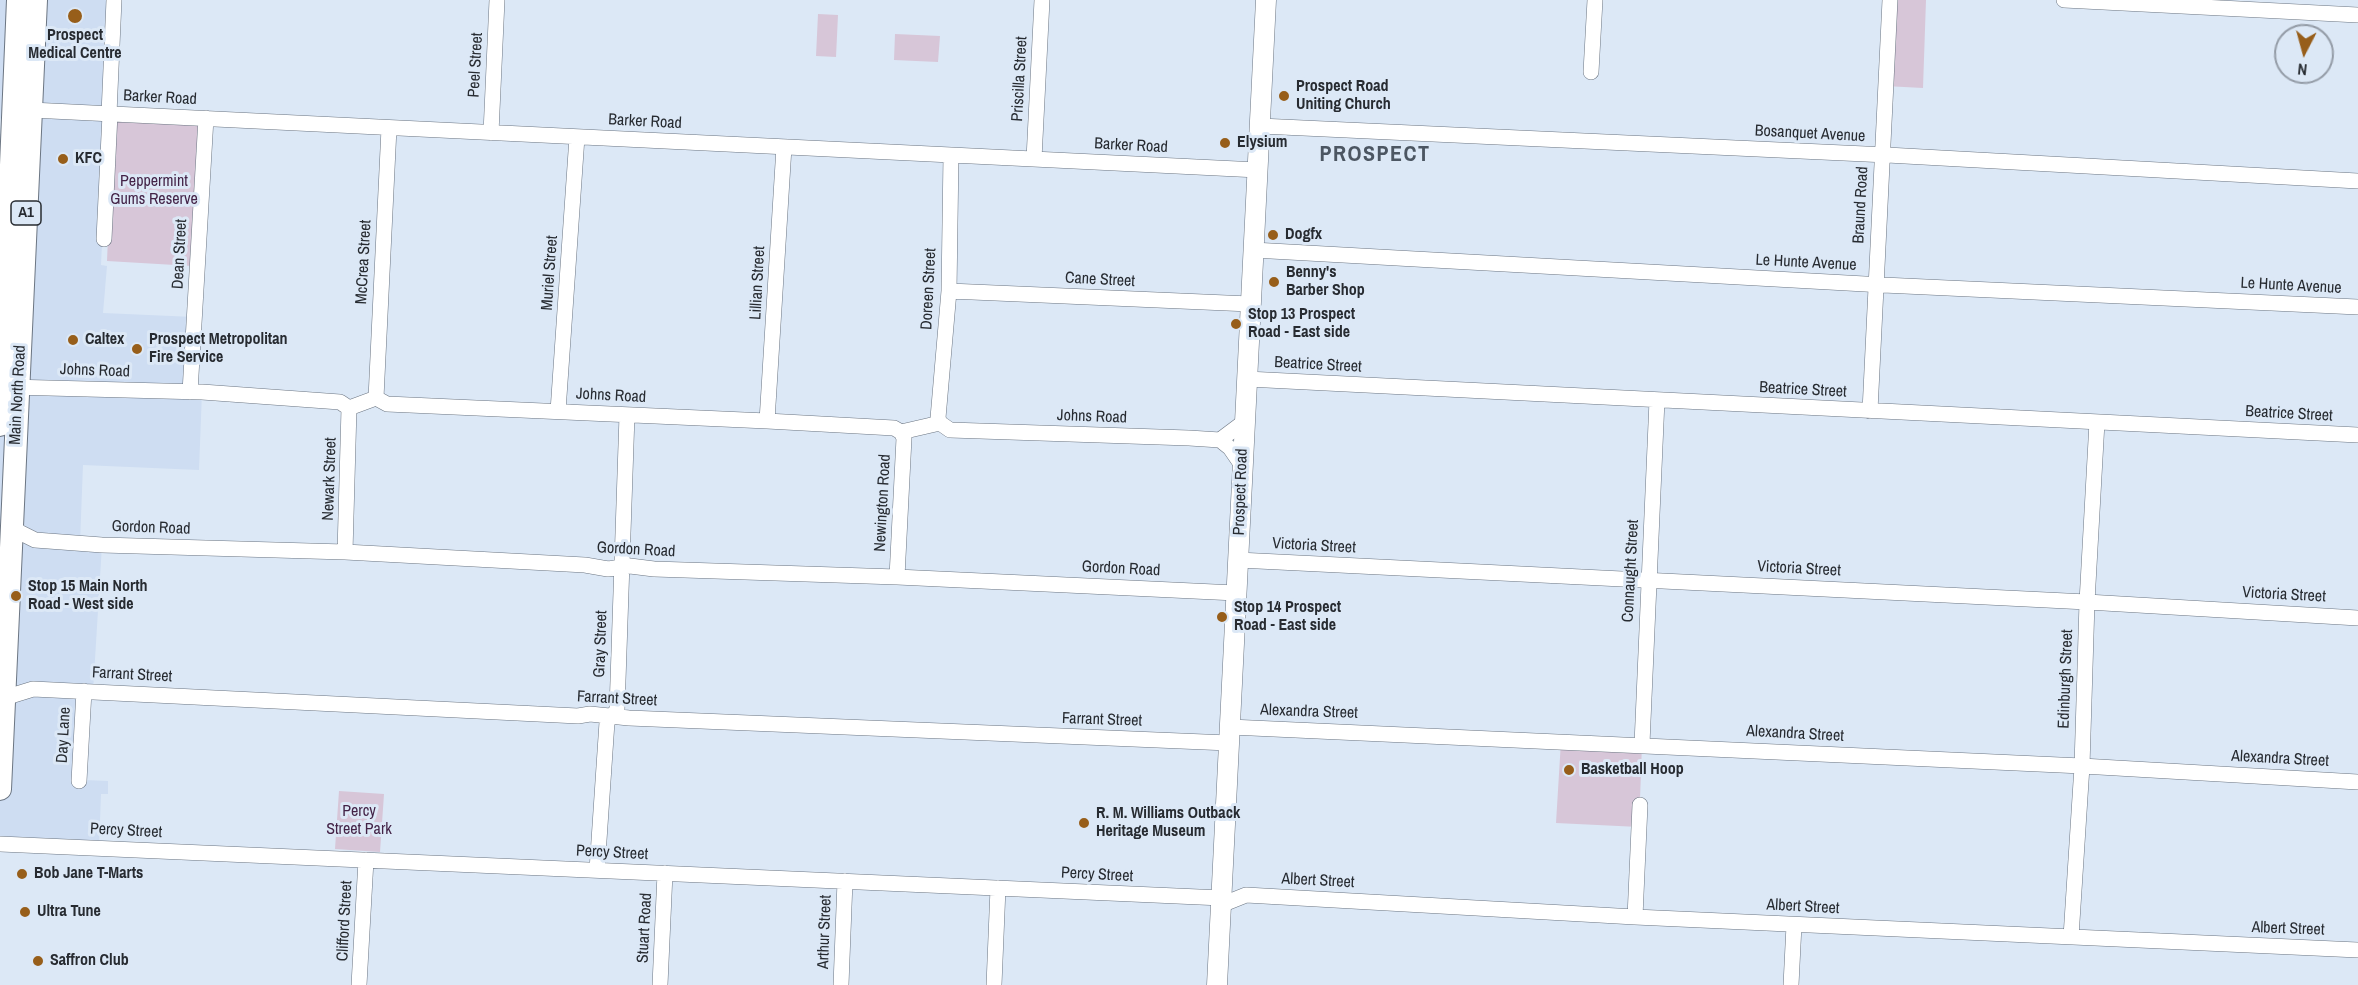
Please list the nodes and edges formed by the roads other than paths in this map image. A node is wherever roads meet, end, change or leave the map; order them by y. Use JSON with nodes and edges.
{"nodes":[{"id":1,"x":18,"y":0,"type":"edge"},
{"id":2,"x":36,"y":0,"type":"edge"},
{"id":3,"x":114,"y":0,"type":"edge"},
{"id":4,"x":497,"y":0,"type":"edge"},
{"id":5,"x":1042,"y":0,"type":"edge"},
{"id":6,"x":1266,"y":0,"type":"edge"},
{"id":7,"x":1595,"y":0,"type":"edge"},
{"id":8,"x":1890,"y":0,"type":"edge"},
{"id":9,"x":2064,"y":0,"type":"edge"},
{"id":10,"x":2358,"y":15,"type":"edge"},
{"id":11,"x":1592,"y":72,"type":"dead end"},
{"id":12,"x":31,"y":110,"type":"junction"},
{"id":13,"x":110,"y":114,"type":"junction"},
{"id":14,"x":206,"y":118,"type":"junction"},
{"id":15,"x":1260,"y":126,"type":"junction"},
{"id":16,"x":389,"y":128,"type":"junction"},
{"id":17,"x":491,"y":133,"type":"junction"},
{"id":18,"x":6,"y":135,"type":"edge"},
{"id":19,"x":577,"y":137,"type":"junction"},
{"id":20,"x":784,"y":147,"type":"junction"},
{"id":21,"x":951,"y":155,"type":"junction"},
{"id":22,"x":1882,"y":155,"type":"junction"},
{"id":23,"x":1034,"y":159,"type":"junction"},
{"id":24,"x":1258,"y":170,"type":"junction"},
{"id":25,"x":2358,"y":181,"type":"edge"},
{"id":26,"x":104,"y":239,"type":"dead end"},
{"id":27,"x":1253,"y":250,"type":"junction"},
{"id":28,"x":1876,"y":285,"type":"junction"},
{"id":29,"x":949,"y":291,"type":"junction"},
{"id":30,"x":1250,"y":304,"type":"junction"},
{"id":31,"x":2358,"y":307,"type":"edge"},
{"id":32,"x":9,"y":314,"type":"edge"},
{"id":33,"x":1247,"y":379,"type":"junction"},
{"id":34,"x":10,"y":387,"type":"junction"},
{"id":35,"x":190,"y":392,"type":"junction"},
{"id":36,"x":376,"y":398,"type":"junction"},
{"id":37,"x":1657,"y":400,"type":"junction"},
{"id":38,"x":349,"y":408,"type":"junction"},
{"id":39,"x":558,"y":411,"type":"junction"},
{"id":40,"x":1869,"y":411,"type":"junction"},
{"id":41,"x":627,"y":415,"type":"junction"},
{"id":42,"x":767,"y":421,"type":"junction"},
{"id":43,"x":1244,"y":422,"type":"junction"},
{"id":44,"x":2097,"y":422,"type":"junction"},
{"id":45,"x":940,"y":423,"type":"junction"},
{"id":46,"x":0,"y":425,"type":"edge"},
{"id":47,"x":901,"y":432,"type":"junction"},
{"id":48,"x":2358,"y":435,"type":"edge"},
{"id":49,"x":1220,"y":440,"type":"junction"},
{"id":50,"x":1241,"y":464,"type":"junction"},
{"id":51,"x":12,"y":523,"type":"junction"},
{"id":52,"x":35,"y":540,"type":"junction"},
{"id":53,"x":345,"y":552,"type":"junction"},
{"id":54,"x":7,"y":559,"type":"edge"},
{"id":55,"x":1238,"y":560,"type":"junction"},
{"id":56,"x":622,"y":568,"type":"junction"},
{"id":57,"x":897,"y":577,"type":"junction"},
{"id":58,"x":1649,"y":579,"type":"junction"},
{"id":59,"x":1236,"y":593,"type":"junction"},
{"id":60,"x":2087,"y":602,"type":"junction"},
{"id":61,"x":2358,"y":618,"type":"edge"},
{"id":62,"x":4,"y":683,"type":"edge"},
{"id":63,"x":33,"y":689,"type":"junction"},
{"id":64,"x":84,"y":691,"type":"junction"},
{"id":65,"x":612,"y":716,"type":"junction"},
{"id":66,"x":1230,"y":735,"type":"junction"},
{"id":67,"x":1642,"y":744,"type":"junction"},
{"id":68,"x":2082,"y":766,"type":"junction"},
{"id":69,"x":79,"y":782,"type":"dead end"},
{"id":70,"x":2358,"y":782,"type":"edge"},
{"id":71,"x":0,"y":789,"type":"edge"},
{"id":72,"x":1640,"y":805,"type":"dead end"},
{"id":73,"x":0,"y":843,"type":"edge"},
{"id":74,"x":366,"y":860,"type":"junction"},
{"id":75,"x":597,"y":870,"type":"junction"},
{"id":76,"x":665,"y":873,"type":"junction"},
{"id":77,"x":845,"y":881,"type":"junction"},
{"id":78,"x":998,"y":888,"type":"junction"},
{"id":79,"x":1222,"y":895,"type":"junction"},
{"id":80,"x":1635,"y":917,"type":"junction"},
{"id":81,"x":1794,"y":924,"type":"junction"},
{"id":82,"x":2071,"y":937,"type":"junction"},
{"id":83,"x":2358,"y":950,"type":"edge"},
{"id":84,"x":359,"y":985,"type":"edge"},
{"id":85,"x":660,"y":985,"type":"edge"},
{"id":86,"x":841,"y":985,"type":"edge"},
{"id":87,"x":994,"y":985,"type":"edge"},
{"id":88,"x":1217,"y":985,"type":"edge"},
{"id":89,"x":1791,"y":985,"type":"edge"}],
"edges":[{"from":1,"to":18,"type":"highway","name":"Main North Road","number":"A1"},
{"from":2,"to":12,"type":"highway","name":"Main North Road","number":"A1"},
{"from":3,"to":13,"type":"street"},
{"from":4,"to":17,"type":"street","name":"Peel Street"},
{"from":5,"to":23,"type":"street","name":"Priscilla Street"},
{"from":6,"to":15,"type":"main road","name":"Prospect Road"},
{"from":7,"to":11,"type":"street"},
{"from":8,"to":22,"type":"street","name":"Braund Road"},
{"from":9,"to":10,"type":"street"},
{"from":12,"to":13,"type":"street","name":"Barker Road"},
{"from":12,"to":32,"type":"highway","name":"Main North Road","number":"A1"},
{"from":13,"to":14,"type":"street","name":"Barker Road"},
{"from":13,"to":26,"type":"street"},
{"from":14,"to":16,"type":"street","name":"Barker Road"},
{"from":14,"to":35,"type":"street","name":"Dean Street"},
{"from":15,"to":22,"type":"street","name":"Bosanquet Avenue"},
{"from":15,"to":24,"type":"main road","name":"Prospect Road"},
{"from":16,"to":17,"type":"street","name":"Barker Road"},
{"from":16,"to":36,"type":"street","name":"McCrea Street"},
{"from":17,"to":19,"type":"street","name":"Barker Road"},
{"from":18,"to":32,"type":"highway","name":"Main North Road","number":"A1"},
{"from":19,"to":20,"type":"street","name":"Barker Road"},
{"from":19,"to":39,"type":"street","name":"Muriel Street"},
{"from":20,"to":21,"type":"street","name":"Barker Road"},
{"from":20,"to":42,"type":"street","name":"Lillian Street"},
{"from":21,"to":23,"type":"street","name":"Barker Road"},
{"from":21,"to":29,"type":"street","name":"Doreen Street"},
{"from":22,"to":25,"type":"street","name":"Bosanquet Avenue"},
{"from":22,"to":28,"type":"street","name":"Braund Road"},
{"from":23,"to":24,"type":"street","name":"Barker Road"},
{"from":24,"to":27,"type":"main road","name":"Prospect Road"},
{"from":27,"to":28,"type":"street","name":"Le Hunte Avenue"},
{"from":27,"to":30,"type":"main road","name":"Prospect Road"},
{"from":28,"to":31,"type":"street","name":"Le Hunte Avenue"},
{"from":28,"to":40,"type":"street","name":"Braund Road"},
{"from":29,"to":30,"type":"street","name":"Cane Street"},
{"from":29,"to":45,"type":"street","name":"Doreen Street"},
{"from":30,"to":33,"type":"main road","name":"Prospect Road"},
{"from":32,"to":34,"type":"highway","name":"Main North Road","number":"A1"},
{"from":33,"to":37,"type":"street","name":"Beatrice Street"},
{"from":33,"to":43,"type":"main road","name":"Prospect Road"},
{"from":34,"to":35,"type":"street","name":"Johns Road"},
{"from":34,"to":46,"type":"highway","name":"Main North Road","number":"A1"},
{"from":34,"to":51,"type":"highway","name":"Main North Road","number":"A1"},
{"from":35,"to":38,"type":"street","name":"Johns Road"},
{"from":36,"to":38,"type":"street"},
{"from":36,"to":39,"type":"street","name":"Johns Road"},
{"from":37,"to":40,"type":"street","name":"Beatrice Street"},
{"from":37,"to":58,"type":"street","name":"Connaught Street"},
{"from":38,"to":53,"type":"street","name":"Newark Street"},
{"from":39,"to":41,"type":"street","name":"Johns Road"},
{"from":40,"to":44,"type":"street","name":"Beatrice Street"},
{"from":41,"to":42,"type":"street","name":"Johns Road"},
{"from":41,"to":56,"type":"street","name":"Gray Street"},
{"from":42,"to":47,"type":"street","name":"Johns Road"},
{"from":43,"to":49,"type":"street"},
{"from":43,"to":50,"type":"main road","name":"Prospect Road"},
{"from":44,"to":48,"type":"street","name":"Beatrice Street"},
{"from":44,"to":60,"type":"street","name":"Edinburgh Street"},
{"from":45,"to":47,"type":"street","name":"Johns Road"},
{"from":45,"to":49,"type":"street","name":"Johns Road"},
{"from":47,"to":57,"type":"street","name":"Newington Road"},
{"from":49,"to":50,"type":"street"},
{"from":50,"to":55,"type":"main road","name":"Prospect Road"},
{"from":51,"to":52,"type":"street"},
{"from":51,"to":54,"type":"highway","name":"Main North Road","number":"A1"},
{"from":52,"to":53,"type":"street","name":"Gordon Road"},
{"from":52,"to":54,"type":"street"},
{"from":53,"to":56,"type":"street","name":"Gordon Road"},
{"from":54,"to":62,"type":"highway","name":"Main North Road","number":"A1"},
{"from":55,"to":58,"type":"street","name":"Victoria Street"},
{"from":55,"to":59,"type":"main road","name":"Prospect Road"},
{"from":56,"to":57,"type":"street","name":"Gordon Road"},
{"from":56,"to":65,"type":"street","name":"Gray Street"},
{"from":57,"to":59,"type":"street","name":"Gordon Road"},
{"from":58,"to":60,"type":"street","name":"Victoria Street"},
{"from":58,"to":67,"type":"street","name":"Connaught Street"},
{"from":59,"to":66,"type":"main road","name":"Prospect Road"},
{"from":60,"to":61,"type":"street","name":"Victoria Street"},
{"from":60,"to":68,"type":"street","name":"Edinburgh Street"},
{"from":62,"to":63,"type":"street","name":"Farrant Street"},
{"from":62,"to":63,"type":"street"},
{"from":62,"to":71,"type":"highway","name":"Main North Road","number":"A1"},
{"from":63,"to":64,"type":"street","name":"Farrant Street"},
{"from":64,"to":65,"type":"street","name":"Farrant Street"},
{"from":64,"to":69,"type":"street","name":"Day Lane"},
{"from":65,"to":66,"type":"street","name":"Farrant Street"},
{"from":65,"to":75,"type":"street","name":"Gray Street"},
{"from":66,"to":67,"type":"street","name":"Alexandra Street"},
{"from":66,"to":79,"type":"main road","name":"Prospect Road"},
{"from":67,"to":68,"type":"street","name":"Alexandra Street"},
{"from":68,"to":70,"type":"street","name":"Alexandra Street"},
{"from":68,"to":82,"type":"street","name":"Edinburgh Street"},
{"from":72,"to":80,"type":"street"},
{"from":73,"to":74,"type":"street","name":"Percy Street"},
{"from":74,"to":75,"type":"street","name":"Percy Street"},
{"from":74,"to":84,"type":"street","name":"Clifford Street"},
{"from":75,"to":76,"type":"street","name":"Percy Street"},
{"from":76,"to":77,"type":"street","name":"Percy Street"},
{"from":76,"to":85,"type":"street","name":"Stuart Road"},
{"from":77,"to":78,"type":"street","name":"Percy Street"},
{"from":77,"to":86,"type":"street","name":"Arthur Street"},
{"from":78,"to":79,"type":"street","name":"Percy Street"},
{"from":78,"to":87,"type":"street"},
{"from":79,"to":80,"type":"street","name":"Albert Street"},
{"from":79,"to":88,"type":"main road","name":"Prospect Road"},
{"from":80,"to":81,"type":"street","name":"Albert Street"},
{"from":81,"to":82,"type":"street","name":"Albert Street"},
{"from":81,"to":89,"type":"street"},
{"from":82,"to":83,"type":"street","name":"Albert Street"}]}
